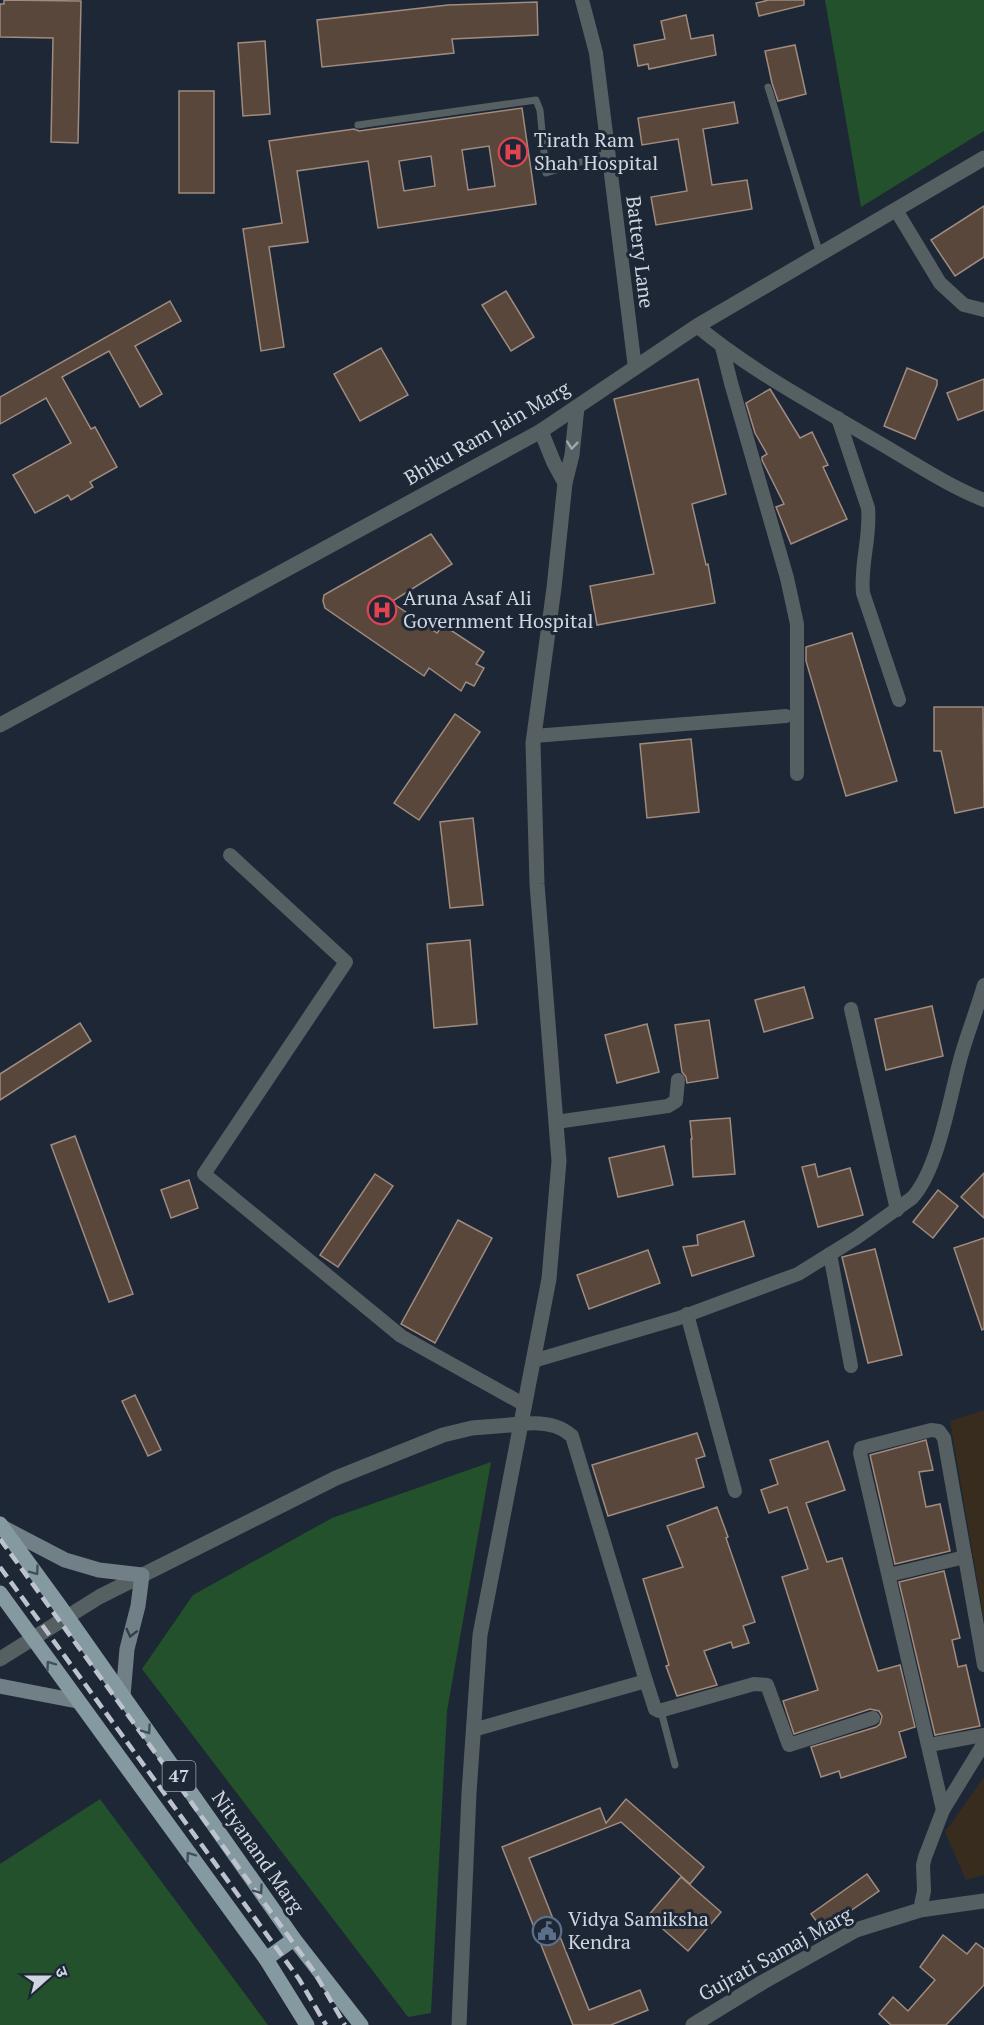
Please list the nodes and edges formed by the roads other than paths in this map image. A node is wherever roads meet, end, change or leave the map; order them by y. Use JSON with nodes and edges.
{"nodes":[{"id":1,"x":582,"y":0,"type":"edge"},
{"id":2,"x":768,"y":87,"type":"dead end"},
{"id":3,"x":358,"y":125,"type":"dead end"},
{"id":4,"x":609,"y":153,"type":"junction"},
{"id":5,"x":984,"y":158,"type":"edge"},
{"id":6,"x":896,"y":210,"type":"junction"},
{"id":7,"x":820,"y":254,"type":"junction"},
{"id":8,"x":984,"y":310,"type":"edge"},
{"id":9,"x":697,"y":326,"type":"junction"},
{"id":10,"x":722,"y":347,"type":"junction"},
{"id":11,"x":635,"y":368,"type":"junction"},
{"id":12,"x":577,"y":407,"type":"junction"},
{"id":13,"x":838,"y":418,"type":"junction"},
{"id":14,"x":541,"y":431,"type":"junction"},
{"id":15,"x":565,"y":483,"type":"junction"},
{"id":16,"x":982,"y":494,"type":"edge"},
{"id":17,"x":898,"y":700,"type":"dead end"},
{"id":18,"x":786,"y":716,"type":"dead end"},
{"id":19,"x":0,"y":726,"type":"edge"},
{"id":20,"x":534,"y":736,"type":"junction"},
{"id":21,"x":797,"y":774,"type":"dead end"},
{"id":22,"x":230,"y":855,"type":"dead end"},
{"id":23,"x":984,"y":985,"type":"edge"},
{"id":24,"x":851,"y":1009,"type":"dead end"},
{"id":25,"x":678,"y":1080,"type":"dead end"},
{"id":26,"x":556,"y":1122,"type":"junction"},
{"id":27,"x":897,"y":1210,"type":"junction"},
{"id":28,"x":830,"y":1254,"type":"junction"},
{"id":29,"x":687,"y":1314,"type":"junction"},
{"id":30,"x":533,"y":1361,"type":"junction"},
{"id":31,"x":851,"y":1366,"type":"dead end"},
{"id":32,"x":525,"y":1405,"type":"junction"},
{"id":33,"x":522,"y":1424,"type":"junction"},
{"id":34,"x":735,"y":1491,"type":"dead end"},
{"id":35,"x":1,"y":1525,"type":"edge"},
{"id":36,"x":965,"y":1557,"type":"junction"},
{"id":37,"x":142,"y":1575,"type":"junction"},
{"id":38,"x":889,"y":1575,"type":"junction"},
{"id":39,"x":0,"y":1593,"type":"edge"},
{"id":40,"x":67,"y":1616,"type":"junction"},
{"id":41,"x":32,"y":1639,"type":"junction"},
{"id":42,"x":0,"y":1659,"type":"edge"},
{"id":43,"x":984,"y":1665,"type":"edge"},
{"id":44,"x":646,"y":1681,"type":"junction"},
{"id":45,"x":0,"y":1686,"type":"edge"},
{"id":46,"x":123,"y":1696,"type":"junction"},
{"id":47,"x":77,"y":1701,"type":"junction"},
{"id":48,"x":661,"y":1711,"type":"junction"},
{"id":49,"x":873,"y":1718,"type":"dead end"},
{"id":50,"x":473,"y":1730,"type":"junction"},
{"id":51,"x":984,"y":1735,"type":"edge"},
{"id":52,"x":984,"y":1743,"type":"edge"},
{"id":53,"x":929,"y":1745,"type":"junction"},
{"id":54,"x":675,"y":1765,"type":"dead end"},
{"id":55,"x":943,"y":1810,"type":"junction"},
{"id":56,"x":984,"y":1901,"type":"edge"},
{"id":57,"x":920,"y":1910,"type":"junction"},
{"id":58,"x":294,"y":1939,"type":"junction"},
{"id":59,"x":266,"y":1959,"type":"junction"},
{"id":60,"x":307,"y":2025,"type":"edge"},
{"id":61,"x":361,"y":2025,"type":"edge"},
{"id":62,"x":459,"y":2025,"type":"edge"},
{"id":63,"x":693,"y":2025,"type":"edge"}],
"edges":[{"from":1,"to":4,"type":"street","name":"Battery Lane"},
{"from":2,"to":7,"type":"lane"},
{"from":3,"to":4,"type":"lane"},
{"from":4,"to":11,"type":"street","name":"Battery Lane"},
{"from":5,"to":6,"type":"street","name":"Bhiku Ram Jain Marg"},
{"from":6,"to":7,"type":"street","name":"Bhiku Ram Jain Marg"},
{"from":6,"to":8,"type":"street"},
{"from":7,"to":9,"type":"street","name":"Bhiku Ram Jain Marg"},
{"from":9,"to":10,"type":"street"},
{"from":9,"to":11,"type":"street","name":"Bhiku Ram Jain Marg"},
{"from":10,"to":13,"type":"street"},
{"from":10,"to":21,"type":"street"},
{"from":11,"to":12,"type":"street","name":"Bhiku Ram Jain Marg"},
{"from":12,"to":14,"type":"street","name":"Bhiku Ram Jain Marg"},
{"from":12,"to":15,"type":"street","one_way":true},
{"from":13,"to":16,"type":"street"},
{"from":13,"to":17,"type":"street"},
{"from":14,"to":15,"type":"street"},
{"from":14,"to":19,"type":"street","name":"Bhiku Ram Jain Marg"},
{"from":15,"to":20,"type":"street"},
{"from":18,"to":20,"type":"street"},
{"from":20,"to":26,"type":"street"},
{"from":22,"to":32,"type":"street"},
{"from":23,"to":27,"type":"street"},
{"from":24,"to":27,"type":"street"},
{"from":25,"to":26,"type":"street"},
{"from":26,"to":30,"type":"street"},
{"from":27,"to":28,"type":"street"},
{"from":28,"to":29,"type":"street"},
{"from":28,"to":31,"type":"street"},
{"from":29,"to":30,"type":"street"},
{"from":29,"to":34,"type":"street"},
{"from":30,"to":32,"type":"street"},
{"from":32,"to":33,"type":"street"},
{"from":33,"to":37,"type":"street"},
{"from":33,"to":44,"type":"street"},
{"from":33,"to":50,"type":"street"},
{"from":35,"to":37,"type":"main road"},
{"from":35,"to":40,"type":"main road","name":"Nityanand Marg","number":"47","one_way":true},
{"from":36,"to":38,"type":"street"},
{"from":36,"to":38,"type":"street"},
{"from":36,"to":43,"type":"street"},
{"from":37,"to":40,"type":"street"},
{"from":37,"to":46,"type":"main road","one_way":true},
{"from":38,"to":53,"type":"street"},
{"from":39,"to":41,"type":"main road","number":"47"},
{"from":40,"to":41,"type":"street"},
{"from":40,"to":46,"type":"main road","name":"Nityanand Marg","number":"47"},
{"from":41,"to":42,"type":"street"},
{"from":47,"to":41,"type":"main road","number":"47","one_way":true},
{"from":44,"to":48,"type":"street"},
{"from":44,"to":50,"type":"street"},
{"from":45,"to":47,"type":"main road"},
{"from":46,"to":58,"type":"main road","name":"Nityanand Marg","number":"47","one_way":true},
{"from":59,"to":47,"type":"main road","number":"47","one_way":true},
{"from":48,"to":49,"type":"street"},
{"from":48,"to":54,"type":"lane"},
{"from":50,"to":62,"type":"street"},
{"from":51,"to":53,"type":"street"},
{"from":52,"to":55,"type":"street"},
{"from":53,"to":55,"type":"street"},
{"from":55,"to":57,"type":"street"},
{"from":56,"to":57,"type":"street","name":"Gujrati Samaj Marg"},
{"from":57,"to":63,"type":"street","name":"Gujrati Samaj Marg"},
{"from":58,"to":59,"type":"main road"},
{"from":58,"to":61,"type":"main road","name":"Nityanand Marg","number":"47"},
{"from":59,"to":60,"type":"main road","number":"47"}]}
